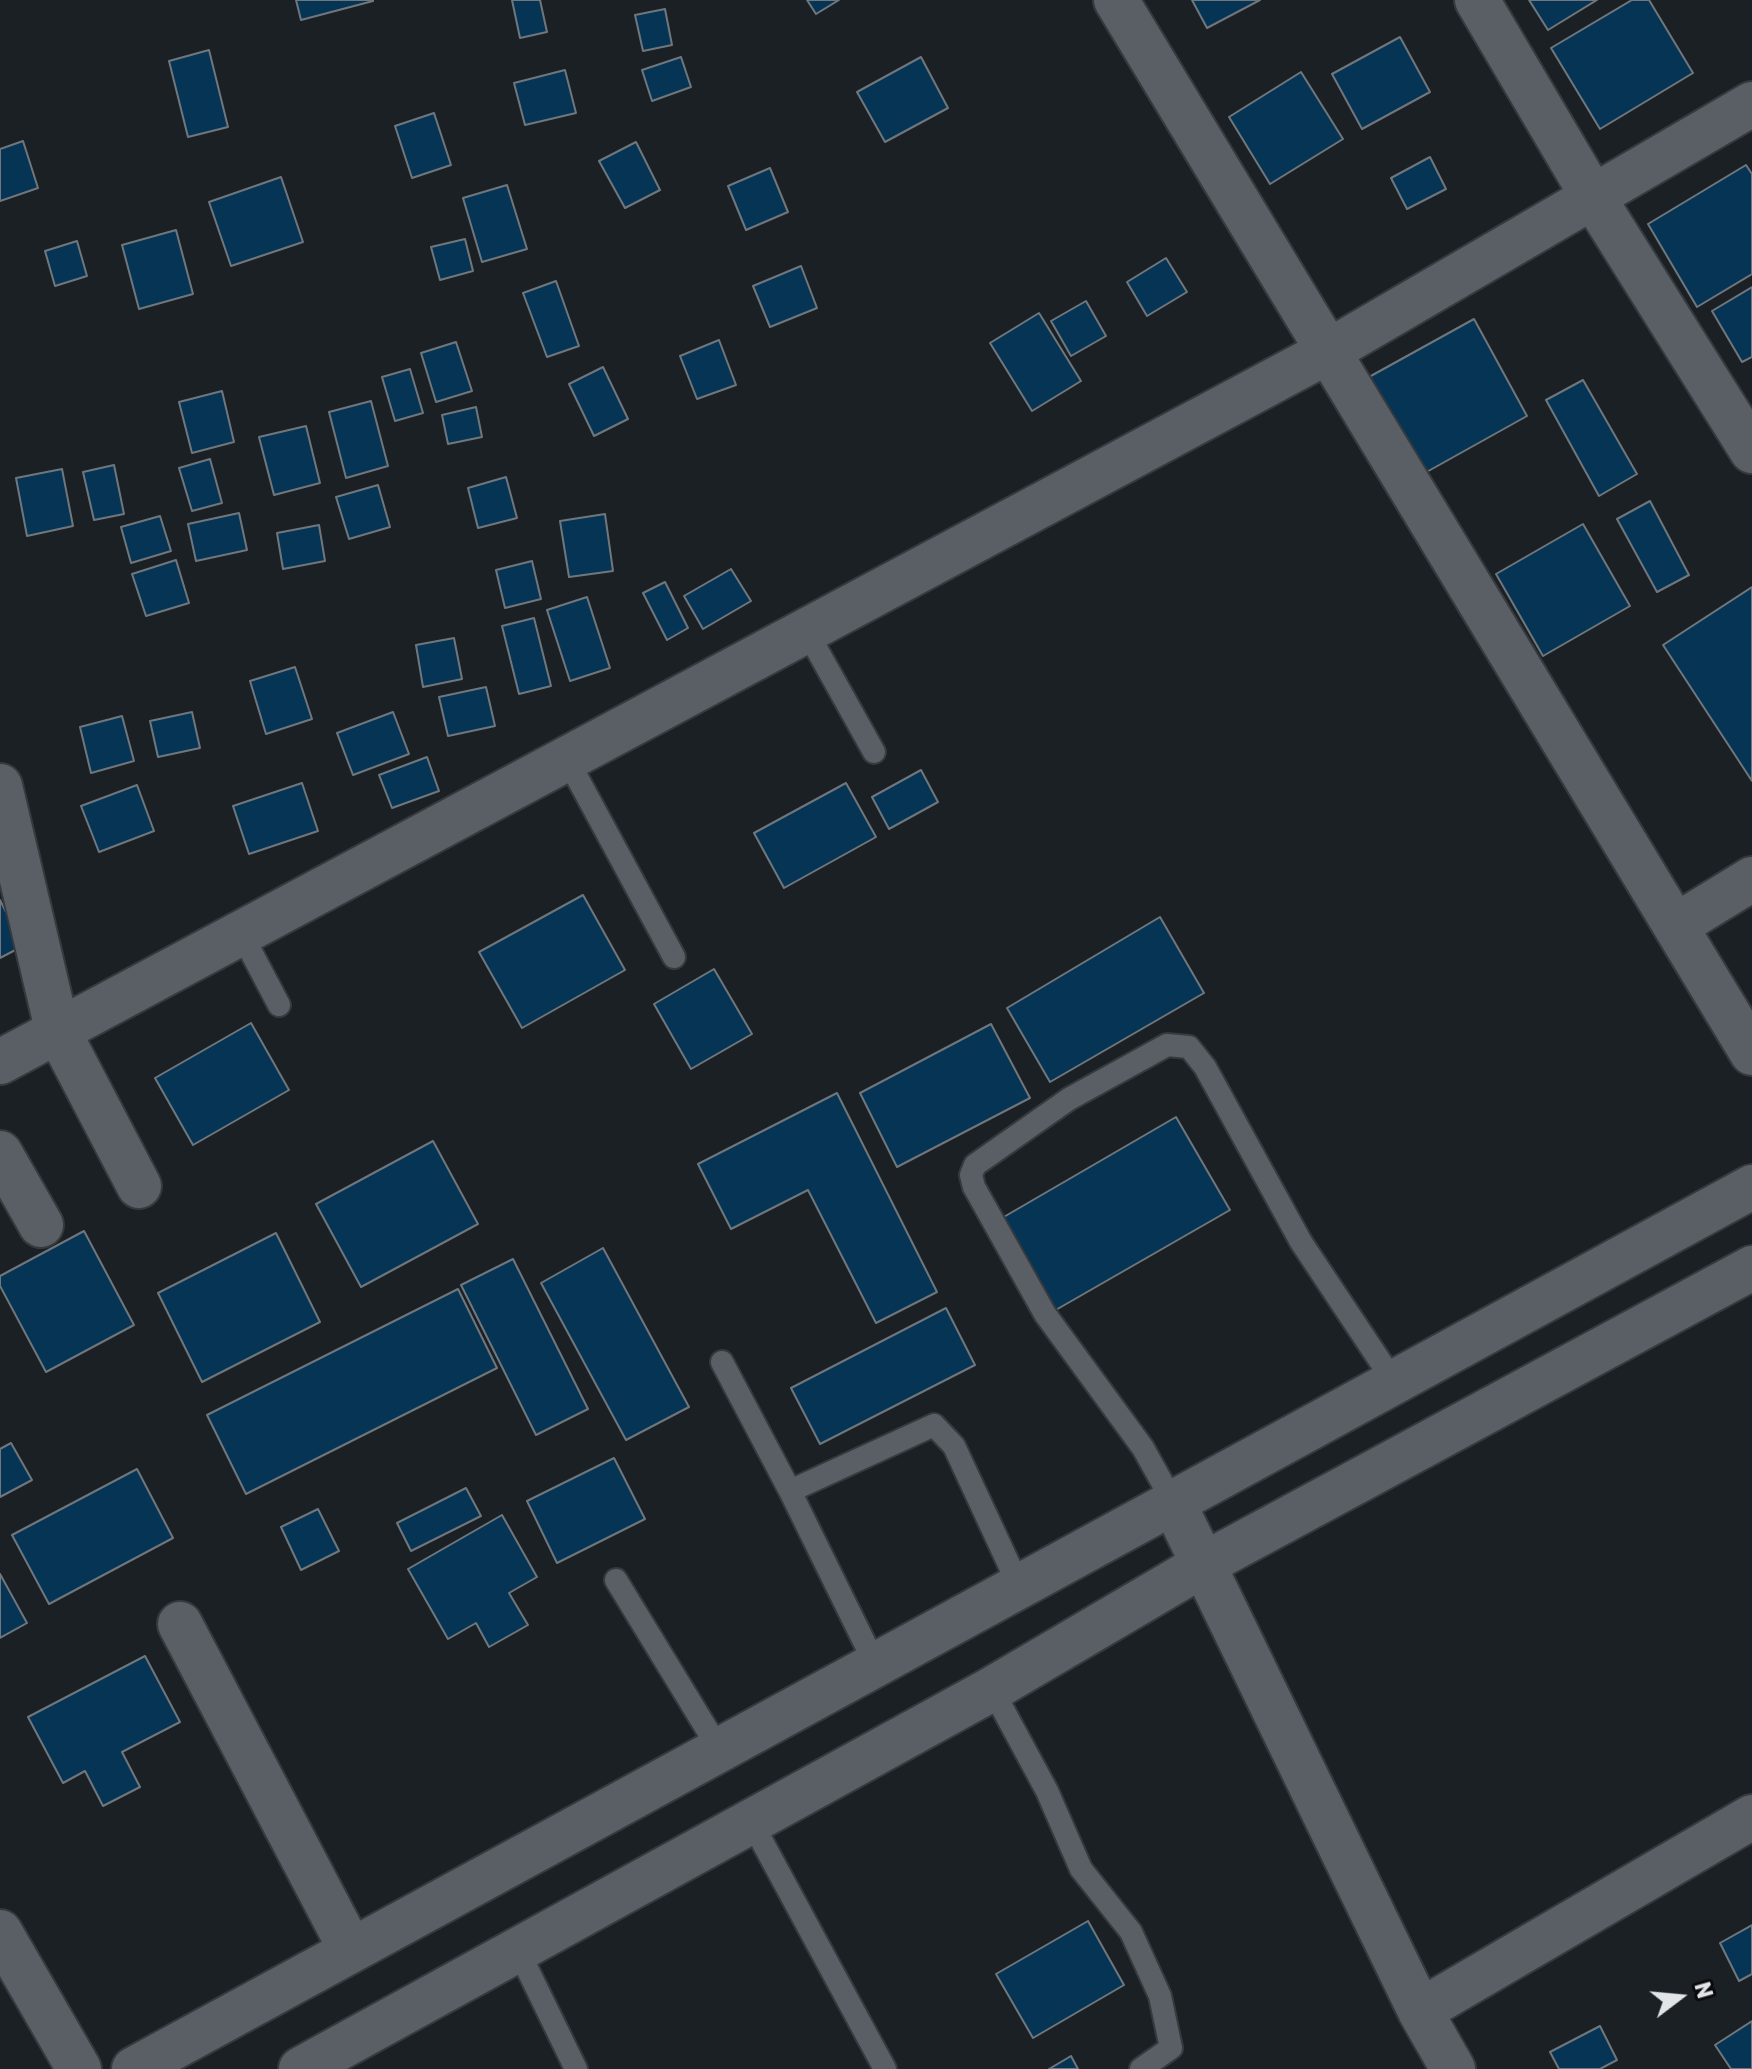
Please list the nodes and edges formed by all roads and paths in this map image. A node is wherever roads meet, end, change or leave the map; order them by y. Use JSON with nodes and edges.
{"nodes":[{"id":1,"x":1116,"y":0,"type":"edge"},
{"id":2,"x":1477,"y":0,"type":"edge"},
{"id":3,"x":1752,"y":104,"type":"edge"},
{"id":4,"x":1593,"y":197,"type":"junction"},
{"id":5,"x":1329,"y":351,"type":"junction"},
{"id":6,"x":1752,"y":451,"type":"edge"},
{"id":7,"x":806,"y":630,"type":"junction"},
{"id":8,"x":874,"y":752,"type":"dead end"},
{"id":9,"x":566,"y":757,"type":"junction"},
{"id":10,"x":0,"y":786,"type":"edge"},
{"id":11,"x":1752,"y":879,"type":"edge"},
{"id":12,"x":1677,"y":925,"type":"junction"},
{"id":13,"x":240,"y":931,"type":"junction"},
{"id":14,"x":674,"y":957,"type":"dead end"},
{"id":15,"x":279,"y":1005,"type":"dead end"},
{"id":16,"x":57,"y":1029,"type":"junction"},
{"id":17,"x":1752,"y":1053,"type":"edge"},
{"id":18,"x":0,"y":1062,"type":"edge"},
{"id":19,"x":1,"y":1156,"type":"edge"},
{"id":20,"x":139,"y":1186,"type":"dead end"},
{"id":21,"x":1752,"y":1187,"type":"edge"},
{"id":22,"x":41,"y":1225,"type":"dead end"},
{"id":23,"x":1752,"y":1268,"type":"edge"},
{"id":24,"x":722,"y":1362,"type":"dead end"},
{"id":25,"x":1394,"y":1382,"type":"junction"},
{"id":26,"x":790,"y":1491,"type":"junction"},
{"id":27,"x":1173,"y":1502,"type":"junction"},
{"id":28,"x":1206,"y":1563,"type":"junction"},
{"id":29,"x":616,"y":1580,"type":"dead end"},
{"id":30,"x":1019,"y":1586,"type":"junction"},
{"id":31,"x":180,"y":1624,"type":"dead end"},
{"id":32,"x":875,"y":1664,"type":"junction"},
{"id":33,"x":992,"y":1689,"type":"junction"},
{"id":34,"x":719,"y":1749,"type":"junction"},
{"id":35,"x":1752,"y":1817,"type":"edge"},
{"id":36,"x":751,"y":1821,"type":"junction"},
{"id":37,"x":0,"y":1932,"type":"edge"},
{"id":38,"x":351,"y":1950,"type":"junction"},
{"id":39,"x":518,"y":1950,"type":"junction"},
{"id":40,"x":1420,"y":2011,"type":"junction"},
{"id":41,"x":312,"y":2066,"type":"edge"},
{"id":42,"x":79,"y":2069,"type":"edge"},
{"id":43,"x":134,"y":2069,"type":"edge"},
{"id":44,"x":576,"y":2069,"type":"edge"},
{"id":45,"x":885,"y":2069,"type":"edge"},
{"id":46,"x":1141,"y":2069,"type":"edge"},
{"id":47,"x":1453,"y":2069,"type":"edge"}],
"edges":[{"from":1,"to":5,"type":"street"},
{"from":2,"to":4,"type":"street"},
{"from":3,"to":4,"type":"street"},
{"from":4,"to":5,"type":"street"},
{"from":4,"to":6,"type":"street"},
{"from":5,"to":7,"type":"street"},
{"from":5,"to":12,"type":"street"},
{"from":7,"to":8,"type":"lane"},
{"from":7,"to":9,"type":"street"},
{"from":9,"to":13,"type":"street"},
{"from":9,"to":14,"type":"lane"},
{"from":10,"to":16,"type":"street"},
{"from":11,"to":12,"type":"street"},
{"from":12,"to":17,"type":"street"},
{"from":13,"to":15,"type":"lane"},
{"from":13,"to":16,"type":"street"},
{"from":16,"to":18,"type":"street"},
{"from":16,"to":20,"type":"street"},
{"from":19,"to":22,"type":"street"},
{"from":21,"to":25,"type":"street"},
{"from":23,"to":28,"type":"street"},
{"from":24,"to":26,"type":"lane"},
{"from":25,"to":27,"type":"street"},
{"from":25,"to":27,"type":"lane"},
{"from":26,"to":30,"type":"lane"},
{"from":26,"to":32,"type":"lane"},
{"from":27,"to":28,"type":"street"},
{"from":27,"to":30,"type":"street"},
{"from":28,"to":33,"type":"street"},
{"from":28,"to":40,"type":"street"},
{"from":29,"to":34,"type":"lane"},
{"from":30,"to":32,"type":"street"},
{"from":31,"to":38,"type":"street"},
{"from":32,"to":34,"type":"street"},
{"from":33,"to":36,"type":"street"},
{"from":33,"to":46,"type":"lane"},
{"from":34,"to":38,"type":"street"},
{"from":35,"to":40,"type":"street"},
{"from":36,"to":39,"type":"street"},
{"from":36,"to":45,"type":"lane"},
{"from":37,"to":42,"type":"street"},
{"from":38,"to":43,"type":"street"},
{"from":39,"to":41,"type":"street"},
{"from":39,"to":44,"type":"lane"},
{"from":40,"to":47,"type":"street"}]}
